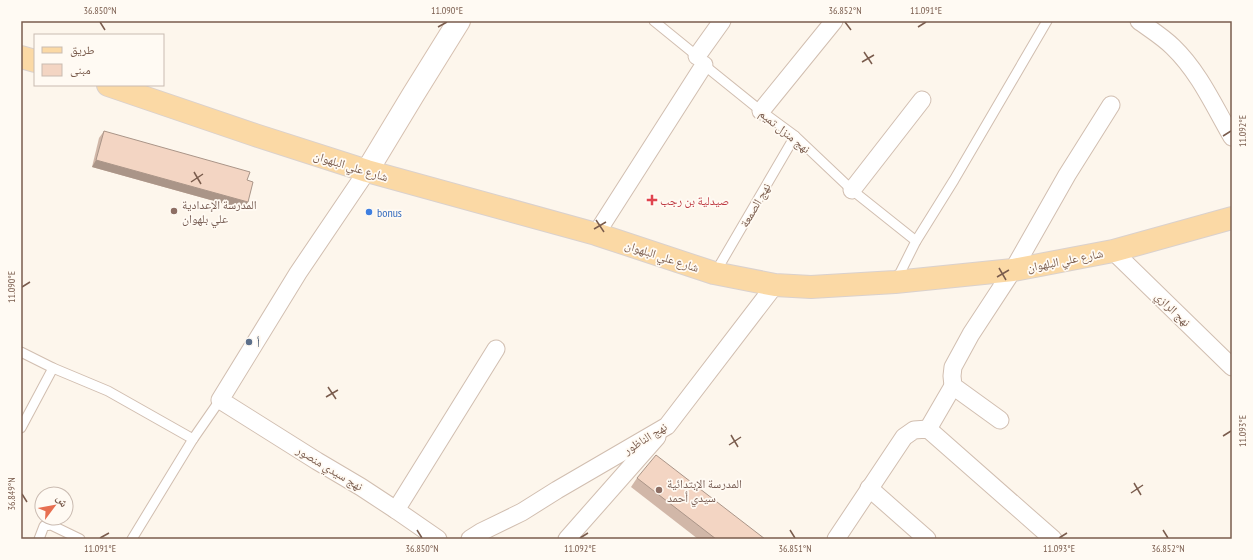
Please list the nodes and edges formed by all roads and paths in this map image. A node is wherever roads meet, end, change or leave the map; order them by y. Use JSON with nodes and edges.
{"nodes":[{"id":1,"x":459,"y":21,"type":"edge"},
{"id":2,"x":654,"y":21,"type":"edge"},
{"id":3,"x":722,"y":21,"type":"edge"},
{"id":4,"x":834,"y":21,"type":"edge"},
{"id":5,"x":1047,"y":21,"type":"edge"},
{"id":6,"x":1139,"y":21,"type":"edge"},
{"id":7,"x":21,"y":57,"type":"edge"},
{"id":8,"x":34,"y":61,"type":"edge"},
{"id":9,"x":700,"y":61,"type":"junction"},
{"id":10,"x":111,"y":86,"type":"edge"},
{"id":11,"x":922,"y":100,"type":"dead end"},
{"id":12,"x":1111,"y":105,"type":"dead end"},
{"id":13,"x":761,"y":111,"type":"junction"},
{"id":14,"x":795,"y":136,"type":"junction"},
{"id":15,"x":1232,"y":137,"type":"edge"},
{"id":16,"x":367,"y":171,"type":"junction"},
{"id":17,"x":852,"y":190,"type":"junction"},
{"id":18,"x":1232,"y":218,"type":"edge"},
{"id":19,"x":596,"y":234,"type":"junction"},
{"id":20,"x":916,"y":241,"type":"junction"},
{"id":21,"x":1113,"y":251,"type":"junction"},
{"id":22,"x":1013,"y":270,"type":"junction"},
{"id":23,"x":714,"y":274,"type":"junction"},
{"id":24,"x":895,"y":282,"type":"junction"},
{"id":25,"x":775,"y":286,"type":"junction"},
{"id":26,"x":496,"y":349,"type":"dead end"},
{"id":27,"x":21,"y":352,"type":"edge"},
{"id":28,"x":1232,"y":367,"type":"edge"},
{"id":29,"x":53,"y":368,"type":"junction"},
{"id":30,"x":953,"y":386,"type":"junction"},
{"id":31,"x":220,"y":400,"type":"junction"},
{"id":32,"x":1000,"y":420,"type":"dead end"},
{"id":33,"x":667,"y":426,"type":"junction"},
{"id":34,"x":21,"y":428,"type":"edge"},
{"id":35,"x":928,"y":429,"type":"junction"},
{"id":36,"x":194,"y":439,"type":"junction"},
{"id":37,"x":869,"y":488,"type":"junction"},
{"id":38,"x":396,"y":510,"type":"junction"},
{"id":39,"x":1042,"y":535,"type":"edge"},
{"id":40,"x":480,"y":537,"type":"edge"},
{"id":41,"x":39,"y":539,"type":"edge"},
{"id":42,"x":80,"y":539,"type":"edge"},
{"id":43,"x":132,"y":539,"type":"edge"},
{"id":44,"x":438,"y":539,"type":"edge"},
{"id":45,"x":568,"y":539,"type":"edge"},
{"id":46,"x":836,"y":539,"type":"edge"},
{"id":47,"x":927,"y":539,"type":"edge"}],
"edges":[{"from":1,"to":16,"type":"main road"},
{"from":2,"to":9,"type":"lane","name":"نهج منزل تميم"},
{"from":3,"to":9,"type":"street"},
{"from":4,"to":13,"type":"street"},
{"from":5,"to":20,"type":"lane"},
{"from":6,"to":15,"type":"street"},
{"from":7,"to":8,"type":"main road"},
{"from":9,"to":13,"type":"lane","name":"نهج منزل تميم"},
{"from":9,"to":19,"type":"street"},
{"from":10,"to":16,"type":"main road","name":"شارع علي البلهوان"},
{"from":11,"to":17,"type":"street"},
{"from":12,"to":22,"type":"street"},
{"from":13,"to":14,"type":"lane","name":"نهج منزل تميم"},
{"from":14,"to":17,"type":"lane","name":"نهج منزل تميم"},
{"from":14,"to":23,"type":"lane","name":"نهج الصمعة"},
{"from":16,"to":19,"type":"main road","name":"شارع علي البلهوان"},
{"from":16,"to":31,"type":"street"},
{"from":17,"to":20,"type":"lane","name":"نهج منزل تميم"},
{"from":18,"to":21,"type":"main road","name":"شارع علي البلهوان"},
{"from":19,"to":23,"type":"main road","name":"شارع علي البلهوان"},
{"from":20,"to":24,"type":"lane"},
{"from":21,"to":22,"type":"main road","name":"شارع علي البلهوان"},
{"from":21,"to":28,"type":"street","name":"نهج الرازي"},
{"from":22,"to":24,"type":"main road","name":"شارع علي البلهوان"},
{"from":22,"to":30,"type":"street"},
{"from":23,"to":25,"type":"main road","name":"شارع علي البلهوان"},
{"from":24,"to":25,"type":"main road","name":"شارع علي البلهوان"},
{"from":25,"to":33,"type":"street","name":"نهج الناظور"},
{"from":26,"to":38,"type":"street"},
{"from":27,"to":29,"type":"lane"},
{"from":29,"to":34,"type":"lane"},
{"from":29,"to":36,"type":"lane"},
{"from":30,"to":32,"type":"street"},
{"from":30,"to":35,"type":"street"},
{"from":31,"to":36,"type":"lane"},
{"from":31,"to":38,"type":"street","name":"نهج سيدي منصور"},
{"from":33,"to":40,"type":"street","name":"نهج الناظور"},
{"from":33,"to":45,"type":"street"},
{"from":35,"to":37,"type":"street"},
{"from":35,"to":39,"type":"street"},
{"from":36,"to":43,"type":"lane"},
{"from":37,"to":46,"type":"street"},
{"from":37,"to":47,"type":"street"},
{"from":38,"to":44,"type":"street","name":"نهج سيدي منصور"},
{"from":41,"to":42,"type":"lane"}]}
